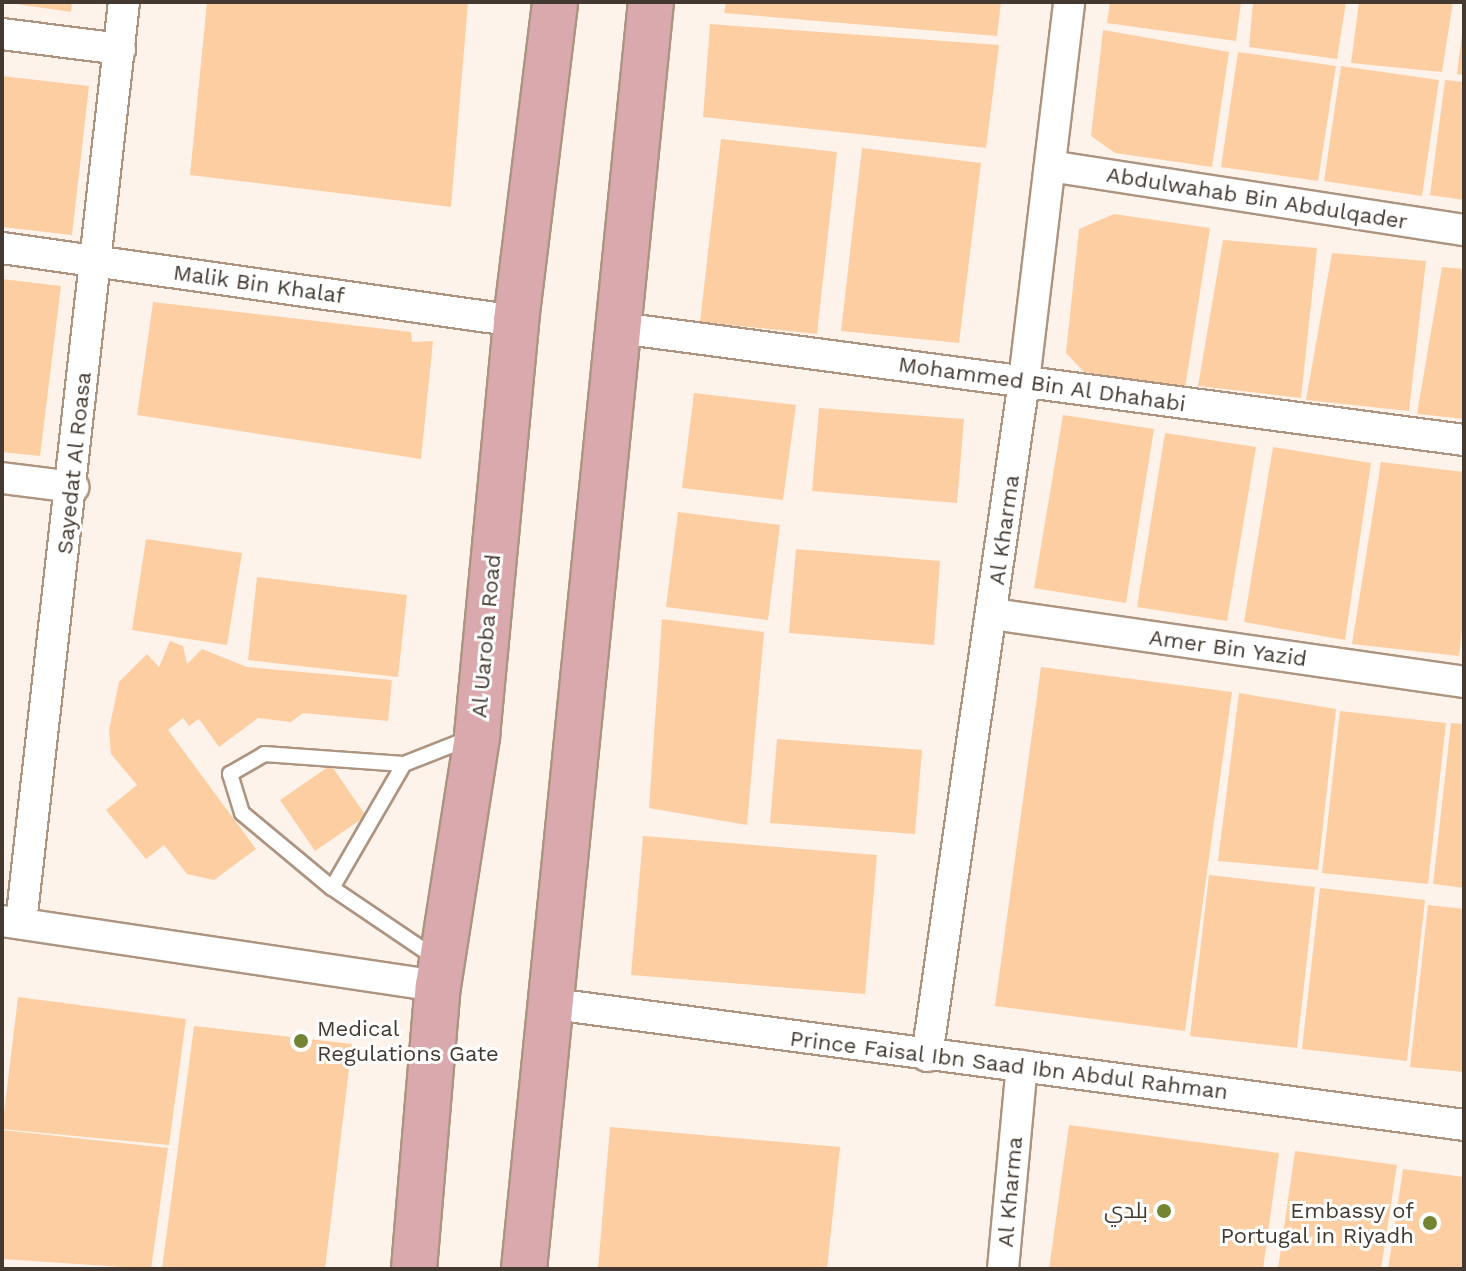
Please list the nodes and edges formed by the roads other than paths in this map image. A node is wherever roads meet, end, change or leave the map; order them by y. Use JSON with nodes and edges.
{"nodes":[{"id":1,"x":124,"y":2,"type":"edge"},
{"id":2,"x":555,"y":2,"type":"edge"},
{"id":3,"x":651,"y":2,"type":"edge"},
{"id":4,"x":1069,"y":2,"type":"edge"},
{"id":5,"x":2,"y":34,"type":"edge"},
{"id":6,"x":120,"y":49,"type":"junction"},
{"id":7,"x":1050,"y":166,"type":"junction"},
{"id":8,"x":1464,"y":230,"type":"edge"},
{"id":9,"x":2,"y":248,"type":"edge"},
{"id":10,"x":94,"y":260,"type":"junction"},
{"id":11,"x":516,"y":321,"type":"junction"},
{"id":12,"x":620,"y":328,"type":"junction"},
{"id":13,"x":1024,"y":381,"type":"junction"},
{"id":14,"x":1464,"y":440,"type":"edge"},
{"id":15,"x":2,"y":478,"type":"edge"},
{"id":16,"x":73,"y":487,"type":"junction"},
{"id":17,"x":993,"y":614,"type":"junction"},
{"id":18,"x":1464,"y":682,"type":"edge"},
{"id":19,"x":477,"y":736,"type":"junction"},
{"id":20,"x":404,"y":764,"type":"junction"},
{"id":21,"x":332,"y":888,"type":"junction"},
{"id":22,"x":11,"y":922,"type":"edge"},
{"id":23,"x":439,"y":974,"type":"junction"},
{"id":24,"x":554,"y":1004,"type":"junction"},
{"id":25,"x":927,"y":1056,"type":"junction"},
{"id":26,"x":1022,"y":1066,"type":"junction"},
{"id":27,"x":1464,"y":1125,"type":"edge"},
{"id":28,"x":414,"y":1269,"type":"edge"},
{"id":29,"x":524,"y":1269,"type":"edge"},
{"id":30,"x":1003,"y":1269,"type":"edge"}],
"edges":[{"from":1,"to":6,"type":"street","name":"Sayedat Al Roasa"},
{"from":2,"to":11,"type":"main road","name":"Al Uaroba Road"},
{"from":3,"to":12,"type":"main road"},
{"from":4,"to":7,"type":"street","name":"Al Kharma"},
{"from":5,"to":6,"type":"street"},
{"from":6,"to":10,"type":"street","name":"Sayedat Al Roasa"},
{"from":7,"to":8,"type":"street","name":"Abdulwahab Bin Abdulqader"},
{"from":7,"to":13,"type":"street","name":"Al Kharma"},
{"from":9,"to":10,"type":"street","name":"Malik Bin Khalaf"},
{"from":10,"to":11,"type":"street","name":"Malik Bin Khalaf"},
{"from":10,"to":16,"type":"street","name":"Sayedat Al Roasa"},
{"from":11,"to":19,"type":"main road","name":"Al Uaroba Road"},
{"from":12,"to":13,"type":"street","name":"Mohammed Bin Al Dhahabi"},
{"from":12,"to":24,"type":"main road"},
{"from":13,"to":14,"type":"street","name":"Mohammed Bin Al Dhahabi"},
{"from":13,"to":17,"type":"street","name":"Al Kharma"},
{"from":15,"to":16,"type":"street"},
{"from":16,"to":22,"type":"street","name":"Sayedat Al Roasa"},
{"from":17,"to":18,"type":"street","name":"Amer Bin Yazid"},
{"from":17,"to":25,"type":"street","name":"Al Kharma"},
{"from":19,"to":20,"type":"lane"},
{"from":19,"to":23,"type":"main road","name":"Al Uaroba Road"},
{"from":20,"to":21,"type":"lane"},
{"from":20,"to":21,"type":"lane"},
{"from":21,"to":23,"type":"lane"},
{"from":22,"to":23,"type":"street"},
{"from":23,"to":28,"type":"main road","name":"Al Uaroba Road"},
{"from":24,"to":25,"type":"street","name":"Prince Faisal Ibn Saad Ibn Abdul Rahman"},
{"from":24,"to":29,"type":"main road"},
{"from":25,"to":26,"type":"street","name":"Prince Faisal Ibn Saad Ibn Abdul Rahman"},
{"from":26,"to":27,"type":"street","name":"Prince Faisal Ibn Saad Ibn Abdul Rahman"},
{"from":26,"to":30,"type":"street","name":"Al Kharma"}]}
